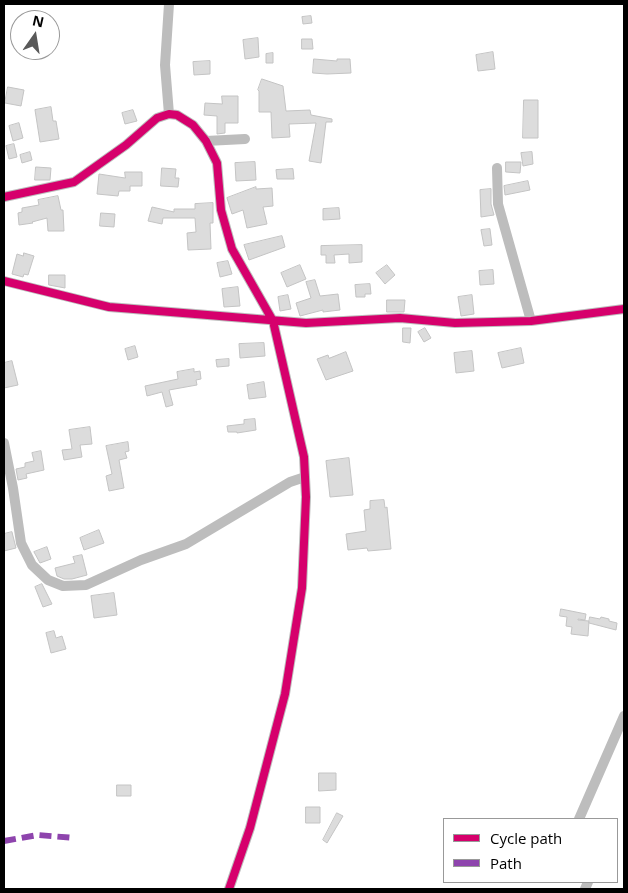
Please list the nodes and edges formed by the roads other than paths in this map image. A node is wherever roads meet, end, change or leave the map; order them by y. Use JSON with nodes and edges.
{"nodes":[{"id":1,"x":169,"y":4,"type":"edge"},
{"id":2,"x":169,"y":114,"type":"junction"},
{"id":3,"x":244,"y":139,"type":"dead end"},
{"id":4,"x":206,"y":141,"type":"junction"},
{"id":5,"x":497,"y":168,"type":"dead end"},
{"id":6,"x":4,"y":196,"type":"edge"},
{"id":7,"x":4,"y":282,"type":"edge"},
{"id":8,"x":624,"y":309,"type":"edge"},
{"id":9,"x":273,"y":321,"type":"junction"},
{"id":10,"x":531,"y":321,"type":"junction"},
{"id":11,"x":4,"y":443,"type":"edge"},
{"id":12,"x":305,"y":477,"type":"junction"},
{"id":13,"x":624,"y":716,"type":"edge"},
{"id":14,"x":580,"y":818,"type":"edge"},
{"id":15,"x":229,"y":889,"type":"edge"}],
"edges":[{"from":1,"to":2,"type":"street"},
{"from":2,"to":4,"type":"street"},
{"from":2,"to":6,"type":"street"},
{"from":3,"to":4,"type":"street"},
{"from":4,"to":9,"type":"street"},
{"from":5,"to":10,"type":"street"},
{"from":7,"to":9,"type":"street"},
{"from":8,"to":10,"type":"street"},
{"from":9,"to":10,"type":"street"},
{"from":9,"to":12,"type":"street"},
{"from":11,"to":12,"type":"street"},
{"from":12,"to":15,"type":"street"},
{"from":13,"to":14,"type":"street"}]}
